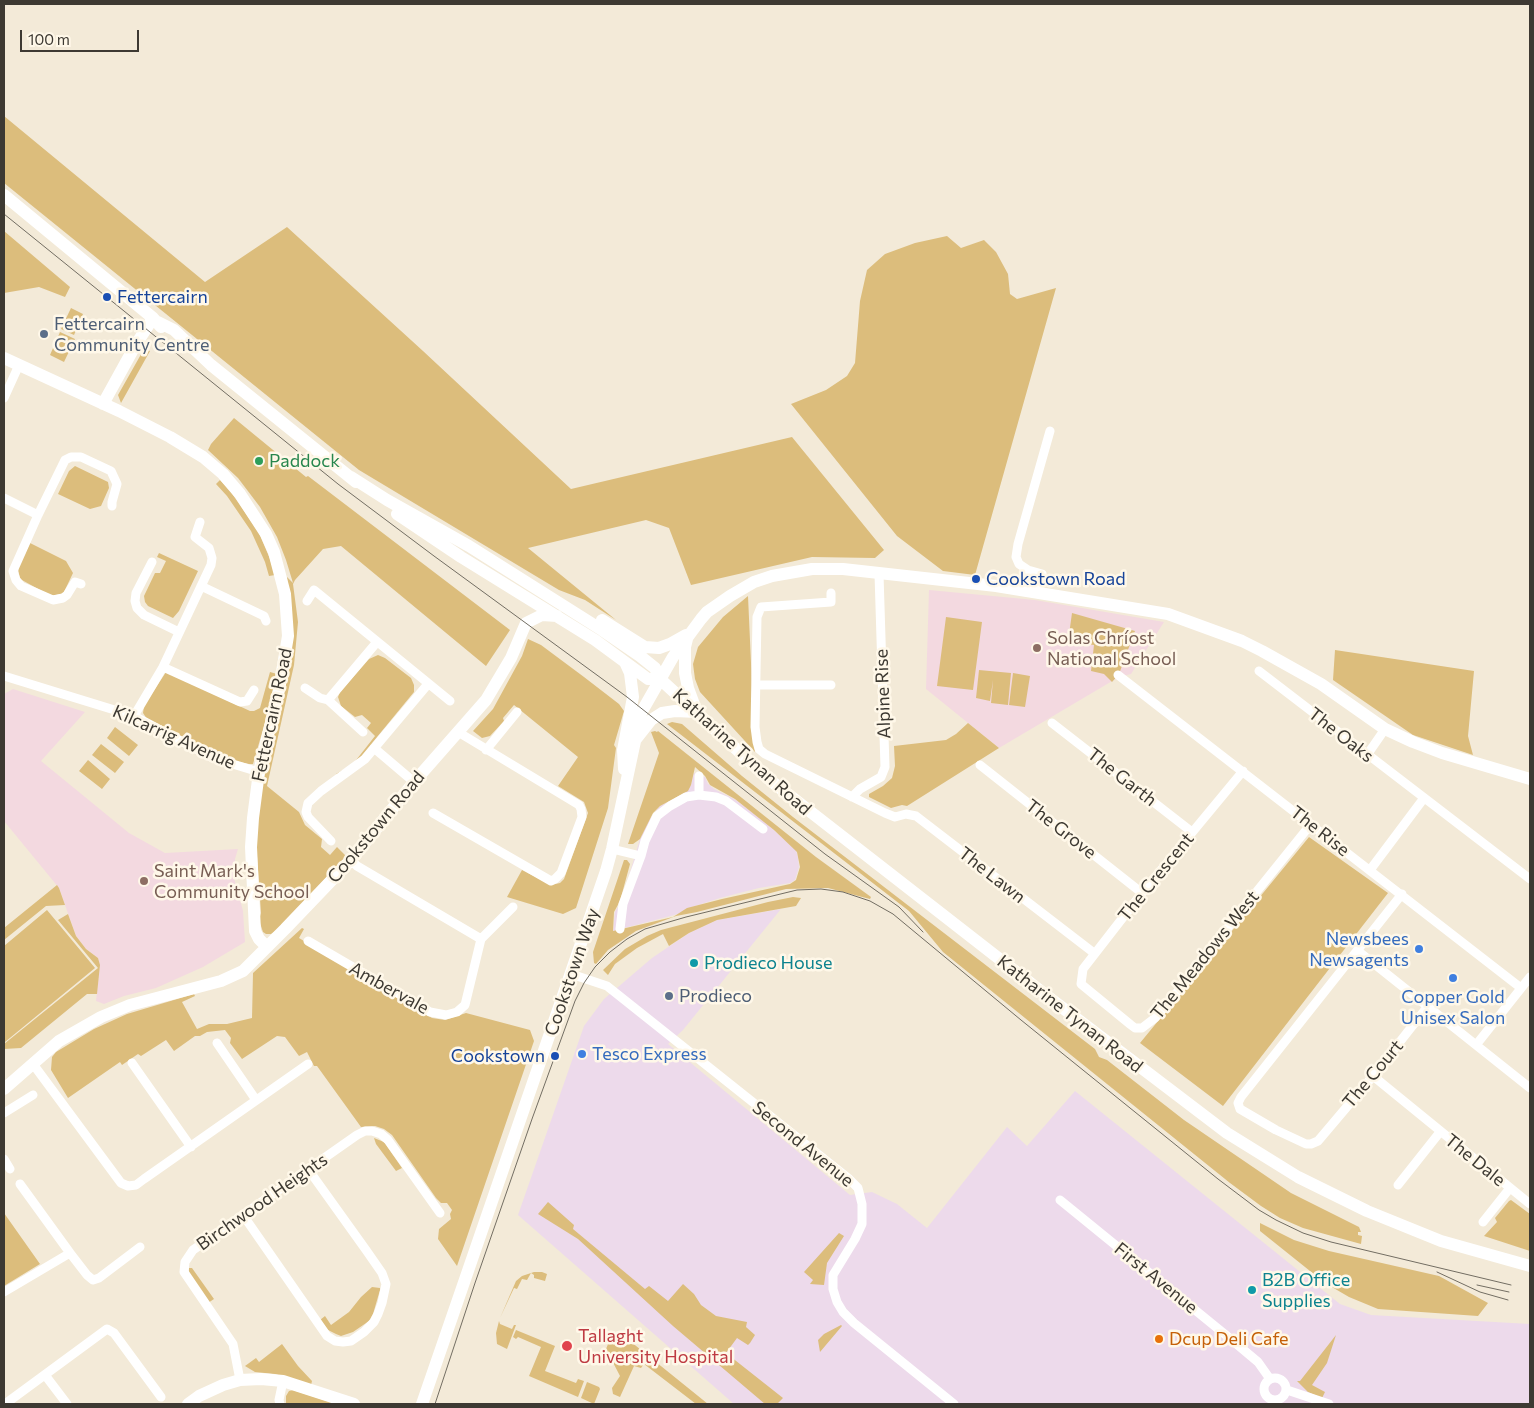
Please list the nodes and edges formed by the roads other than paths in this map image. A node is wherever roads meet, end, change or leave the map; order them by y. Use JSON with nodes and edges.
{"nodes":[{"id":1,"x":4,"y":195,"type":"edge"},
{"id":2,"x":155,"y":320,"type":"junction"},
{"id":3,"x":4,"y":358,"type":"edge"},
{"id":4,"x":19,"y":365,"type":"junction"},
{"id":5,"x":4,"y":398,"type":"edge"},
{"id":6,"x":103,"y":404,"type":"junction"},
{"id":7,"x":1050,"y":431,"type":"dead end"},
{"id":8,"x":350,"y":477,"type":"junction"},
{"id":9,"x":4,"y":498,"type":"edge"},
{"id":10,"x":112,"y":506,"type":"dead end"},
{"id":11,"x":38,"y":515,"type":"junction"},
{"id":12,"x":200,"y":522,"type":"dead end"},
{"id":13,"x":152,"y":562,"type":"dead end"},
{"id":14,"x":879,"y":574,"type":"junction"},
{"id":15,"x":81,"y":584,"type":"dead end"},
{"id":16,"x":201,"y":586,"type":"junction"},
{"id":17,"x":516,"y":591,"type":"junction"},
{"id":18,"x":1038,"y":592,"type":"junction"},
{"id":19,"x":831,"y":593,"type":"dead end"},
{"id":20,"x":307,"y":601,"type":"dead end"},
{"id":21,"x":560,"y":611,"type":"junction"},
{"id":22,"x":266,"y":621,"type":"dead end"},
{"id":23,"x":526,"y":623,"type":"junction"},
{"id":24,"x":179,"y":632,"type":"junction"},
{"id":25,"x":689,"y":633,"type":"junction"},
{"id":26,"x":377,"y":642,"type":"junction"},
{"id":27,"x":623,"y":660,"type":"junction"},
{"id":28,"x":163,"y":667,"type":"junction"},
{"id":29,"x":1259,"y":671,"type":"dead end"},
{"id":30,"x":1118,"y":675,"type":"dead end"},
{"id":31,"x":4,"y":676,"type":"edge"},
{"id":32,"x":660,"y":679,"type":"junction"},
{"id":33,"x":428,"y":684,"type":"junction"},
{"id":34,"x":756,"y":685,"type":"junction"},
{"id":35,"x":831,"y":685,"type":"dead end"},
{"id":36,"x":305,"y":688,"type":"dead end"},
{"id":37,"x":254,"y":690,"type":"dead end"},
{"id":38,"x":328,"y":700,"type":"junction"},
{"id":39,"x":450,"y":701,"type":"dead end"},
{"id":40,"x":517,"y":712,"type":"dead end"},
{"id":41,"x":697,"y":712,"type":"junction"},
{"id":42,"x":134,"y":716,"type":"junction"},
{"id":43,"x":1052,"y":723,"type":"dead end"},
{"id":44,"x":1384,"y":729,"type":"junction"},
{"id":45,"x":363,"y":732,"type":"dead end"},
{"id":46,"x":458,"y":732,"type":"junction"},
{"id":47,"x":636,"y":739,"type":"junction"},
{"id":48,"x":374,"y":748,"type":"junction"},
{"id":49,"x":486,"y":750,"type":"junction"},
{"id":50,"x":1367,"y":755,"type":"junction"},
{"id":51,"x":980,"y":765,"type":"dead end"},
{"id":52,"x":1243,"y":771,"type":"junction"},
{"id":53,"x":259,"y":772,"type":"junction"},
{"id":54,"x":699,"y":776,"type":"dead end"},
{"id":55,"x":1530,"y":778,"type":"edge"},
{"id":56,"x":414,"y":782,"type":"junction"},
{"id":57,"x":624,"y":784,"type":"junction"},
{"id":58,"x":699,"y":795,"type":"junction"},
{"id":59,"x":852,"y":797,"type":"junction"},
{"id":60,"x":1424,"y":798,"type":"junction"},
{"id":61,"x":432,"y":813,"type":"dead end"},
{"id":62,"x":1311,"y":824,"type":"junction"},
{"id":63,"x":763,"y":829,"type":"dead end"},
{"id":64,"x":1192,"y":832,"type":"junction"},
{"id":65,"x":331,"y":841,"type":"dead end"},
{"id":66,"x":612,"y":849,"type":"junction"},
{"id":67,"x":641,"y":856,"type":"junction"},
{"id":68,"x":351,"y":860,"type":"junction"},
{"id":69,"x":1370,"y":870,"type":"junction"},
{"id":70,"x":1530,"y":880,"type":"edge"},
{"id":71,"x":1142,"y":893,"type":"junction"},
{"id":72,"x":1402,"y":894,"type":"junction"},
{"id":73,"x":513,"y":907,"type":"dead end"},
{"id":74,"x":620,"y":929,"type":"dead end"},
{"id":75,"x":481,"y":939,"type":"junction"},
{"id":76,"x":308,"y":941,"type":"dead end"},
{"id":77,"x":268,"y":947,"type":"junction"},
{"id":78,"x":1358,"y":951,"type":"junction"},
{"id":79,"x":1094,"y":953,"type":"junction"},
{"id":80,"x":572,"y":974,"type":"junction"},
{"id":81,"x":1530,"y":977,"type":"edge"},
{"id":82,"x":1084,"y":988,"type":"joint"},
{"id":83,"x":1521,"y":988,"type":"junction"},
{"id":84,"x":1428,"y":1006,"type":"junction"},
{"id":85,"x":217,"y":1043,"type":"dead end"},
{"id":86,"x":1476,"y":1045,"type":"junction"},
{"id":87,"x":132,"y":1063,"type":"dead end"},
{"id":88,"x":33,"y":1064,"type":"junction"},
{"id":89,"x":308,"y":1064,"type":"dead end"},
{"id":90,"x":1373,"y":1076,"type":"junction"},
{"id":91,"x":1530,"y":1088,"type":"edge"},
{"id":92,"x":4,"y":1089,"type":"edge"},
{"id":93,"x":33,"y":1095,"type":"dead end"},
{"id":94,"x":256,"y":1100,"type":"junction"},
{"id":95,"x":4,"y":1113,"type":"edge"},
{"id":96,"x":1440,"y":1132,"type":"junction"},
{"id":97,"x":191,"y":1147,"type":"junction"},
{"id":98,"x":4,"y":1159,"type":"edge"},
{"id":99,"x":10,"y":1169,"type":"dead end"},
{"id":100,"x":308,"y":1169,"type":"junction"},
{"id":101,"x":20,"y":1184,"type":"dead end"},
{"id":102,"x":1398,"y":1185,"type":"dead end"},
{"id":103,"x":1510,"y":1188,"type":"junction"},
{"id":104,"x":1060,"y":1200,"type":"dead end"},
{"id":105,"x":1530,"y":1204,"type":"edge"},
{"id":106,"x":440,"y":1213,"type":"dead end"},
{"id":107,"x":243,"y":1215,"type":"junction"},
{"id":108,"x":1483,"y":1222,"type":"dead end"},
{"id":109,"x":140,"y":1247,"type":"dead end"},
{"id":110,"x":70,"y":1253,"type":"junction"},
{"id":111,"x":1530,"y":1266,"type":"edge"},
{"id":112,"x":4,"y":1292,"type":"edge"},
{"id":113,"x":45,"y":1375,"type":"junction"},
{"id":114,"x":1270,"y":1379,"type":"junction"},
{"id":115,"x":240,"y":1380,"type":"junction"},
{"id":116,"x":283,"y":1381,"type":"junction"},
{"id":117,"x":1286,"y":1390,"type":"junction"},
{"id":118,"x":161,"y":1397,"type":"dead end"},
{"id":119,"x":1266,"y":1401,"type":"edge"},
{"id":120,"x":6,"y":1404,"type":"edge"},
{"id":121,"x":67,"y":1404,"type":"edge"},
{"id":122,"x":188,"y":1404,"type":"edge"},
{"id":123,"x":280,"y":1404,"type":"edge"},
{"id":124,"x":354,"y":1404,"type":"edge"},
{"id":125,"x":422,"y":1404,"type":"edge"},
{"id":126,"x":954,"y":1404,"type":"edge"},
{"id":127,"x":1329,"y":1404,"type":"edge"}],
"edges":[{"from":1,"to":2,"type":"street","name":"Katharine Tynan Road"},
{"from":2,"to":6,"type":"street"},
{"from":2,"to":8,"type":"street","name":"Katharine Tynan Road"},
{"from":3,"to":4,"type":"street","name":"Fettercairn Road"},
{"from":4,"to":5,"type":"street"},
{"from":4,"to":6,"type":"street","name":"Fettercairn Road"},
{"from":6,"to":53,"type":"street","name":"Fettercairn Road"},
{"from":7,"to":18,"type":"street"},
{"from":8,"to":17,"type":"street","name":"Katharine Tynan Road"},
{"from":8,"to":21,"type":"street","name":"Katharine Tynan Road"},
{"from":9,"to":11,"type":"street"},
{"from":10,"to":11,"type":"street"},
{"from":11,"to":15,"type":"street"},
{"from":12,"to":16,"type":"street"},
{"from":13,"to":24,"type":"street"},
{"from":14,"to":18,"type":"street"},
{"from":14,"to":25,"type":"street"},
{"from":14,"to":59,"type":"street","name":"Alpine Rise"},
{"from":16,"to":22,"type":"street"},
{"from":16,"to":24,"type":"street"},
{"from":17,"to":21,"type":"street","name":"Katharine Tynan Road"},
{"from":17,"to":23,"type":"street"},
{"from":18,"to":44,"type":"street"},
{"from":19,"to":34,"type":"street"},
{"from":20,"to":26,"type":"street"},
{"from":21,"to":23,"type":"street"},
{"from":21,"to":25,"type":"street"},
{"from":21,"to":27,"type":"street","name":"Katharine Tynan Road"},
{"from":21,"to":32,"type":"street","name":"Katharine Tynan Road"},
{"from":23,"to":46,"type":"street","name":"Cookstown Road"},
{"from":24,"to":28,"type":"street"},
{"from":25,"to":32,"type":"street"},
{"from":25,"to":41,"type":"street"},
{"from":26,"to":33,"type":"street"},
{"from":26,"to":38,"type":"street"},
{"from":27,"to":32,"type":"street","name":"Katharine Tynan Road"},
{"from":27,"to":57,"type":"street"},
{"from":28,"to":37,"type":"street"},
{"from":28,"to":42,"type":"street"},
{"from":29,"to":50,"type":"street","name":"The Oaks"},
{"from":30,"to":52,"type":"street","name":"The Rise"},
{"from":31,"to":42,"type":"street","name":"Kilcarrig Avenue"},
{"from":32,"to":41,"type":"street","name":"Katharine Tynan Road"},
{"from":32,"to":47,"type":"street","name":"Cookstown Way"},
{"from":33,"to":39,"type":"street"},
{"from":33,"to":48,"type":"street"},
{"from":34,"to":35,"type":"street"},
{"from":34,"to":59,"type":"street"},
{"from":36,"to":38,"type":"street"},
{"from":38,"to":45,"type":"street"},
{"from":40,"to":49,"type":"street"},
{"from":41,"to":47,"type":"street"},
{"from":41,"to":111,"type":"street","name":"Katharine Tynan Road"},
{"from":42,"to":53,"type":"street","name":"Kilcarrig Avenue"},
{"from":43,"to":64,"type":"street","name":"The Garth"},
{"from":44,"to":50,"type":"street"},
{"from":44,"to":55,"type":"street"},
{"from":46,"to":49,"type":"street"},
{"from":46,"to":56,"type":"street","name":"Cookstown Road"},
{"from":47,"to":57,"type":"street","name":"Cookstown Way"},
{"from":48,"to":56,"type":"street"},
{"from":48,"to":65,"type":"street"},
{"from":49,"to":61,"type":"street"},
{"from":50,"to":60,"type":"street","name":"The Oaks"},
{"from":51,"to":71,"type":"street","name":"The Grove"},
{"from":52,"to":62,"type":"street","name":"The Rise"},
{"from":52,"to":64,"type":"street","name":"The Crescent"},
{"from":53,"to":77,"type":"street","name":"Fettercairn Road"},
{"from":54,"to":58,"type":"street"},
{"from":56,"to":68,"type":"street","name":"Cookstown Road"},
{"from":57,"to":66,"type":"street","name":"Cookstown Way"},
{"from":58,"to":63,"type":"street"},
{"from":58,"to":67,"type":"street"},
{"from":59,"to":79,"type":"street","name":"The Lawn"},
{"from":60,"to":69,"type":"street"},
{"from":60,"to":70,"type":"street","name":"The Oaks"},
{"from":62,"to":69,"type":"street","name":"The Rise"},
{"from":62,"to":82,"type":"street","name":"The Meadows West"},
{"from":64,"to":71,"type":"street","name":"The Crescent"},
{"from":66,"to":67,"type":"street"},
{"from":66,"to":80,"type":"street","name":"Cookstown Way"},
{"from":67,"to":74,"type":"street"},
{"from":68,"to":75,"type":"street"},
{"from":68,"to":77,"type":"street","name":"Cookstown Road"},
{"from":69,"to":72,"type":"street","name":"The Rise"},
{"from":71,"to":79,"type":"street","name":"The Crescent"},
{"from":72,"to":78,"type":"street"},
{"from":72,"to":83,"type":"street","name":"The Rise"},
{"from":73,"to":75,"type":"street"},
{"from":75,"to":76,"type":"street","name":"Ambervale"},
{"from":77,"to":88,"type":"street","name":"Cookstown Road"},
{"from":78,"to":84,"type":"street"},
{"from":78,"to":90,"type":"street","name":"The Court"},
{"from":79,"to":82,"type":"street","name":"The Crescent"},
{"from":80,"to":125,"type":"street","name":"Cookstown Way"},
{"from":80,"to":126,"type":"street","name":"Second Avenue"},
{"from":81,"to":83,"type":"street"},
{"from":83,"to":86,"type":"street"},
{"from":84,"to":86,"type":"street"},
{"from":84,"to":90,"type":"street","name":"The Court"},
{"from":85,"to":94,"type":"street"},
{"from":86,"to":91,"type":"street"},
{"from":87,"to":97,"type":"street"},
{"from":88,"to":92,"type":"street","name":"Cookstown Road"},
{"from":88,"to":97,"type":"street"},
{"from":89,"to":94,"type":"street"},
{"from":90,"to":96,"type":"street","name":"The Dale"},
{"from":93,"to":95,"type":"street"},
{"from":94,"to":97,"type":"street"},
{"from":96,"to":102,"type":"street","name":"The Dale"},
{"from":96,"to":103,"type":"street","name":"The Dale"},
{"from":98,"to":99,"type":"street"},
{"from":100,"to":106,"type":"street","name":"Birchwood Heights"},
{"from":100,"to":107,"type":"street","name":"Birchwood Heights"},
{"from":100,"to":107,"type":"street"},
{"from":101,"to":110,"type":"street"},
{"from":103,"to":105,"type":"street","name":"The Dale"},
{"from":103,"to":108,"type":"street","name":"The Dale"},
{"from":104,"to":114,"type":"street","name":"First Avenue"},
{"from":107,"to":115,"type":"street","name":"Birchwood Heights"},
{"from":109,"to":110,"type":"street"},
{"from":110,"to":112,"type":"street"},
{"from":113,"to":118,"type":"street"},
{"from":113,"to":120,"type":"street"},
{"from":113,"to":121,"type":"street"},
{"from":114,"to":117,"type":"street"},
{"from":114,"to":119,"type":"street"},
{"from":115,"to":116,"type":"street"},
{"from":115,"to":122,"type":"street"},
{"from":116,"to":123,"type":"street"},
{"from":116,"to":124,"type":"street"},
{"from":117,"to":119,"type":"street"},
{"from":117,"to":127,"type":"street"}]}
